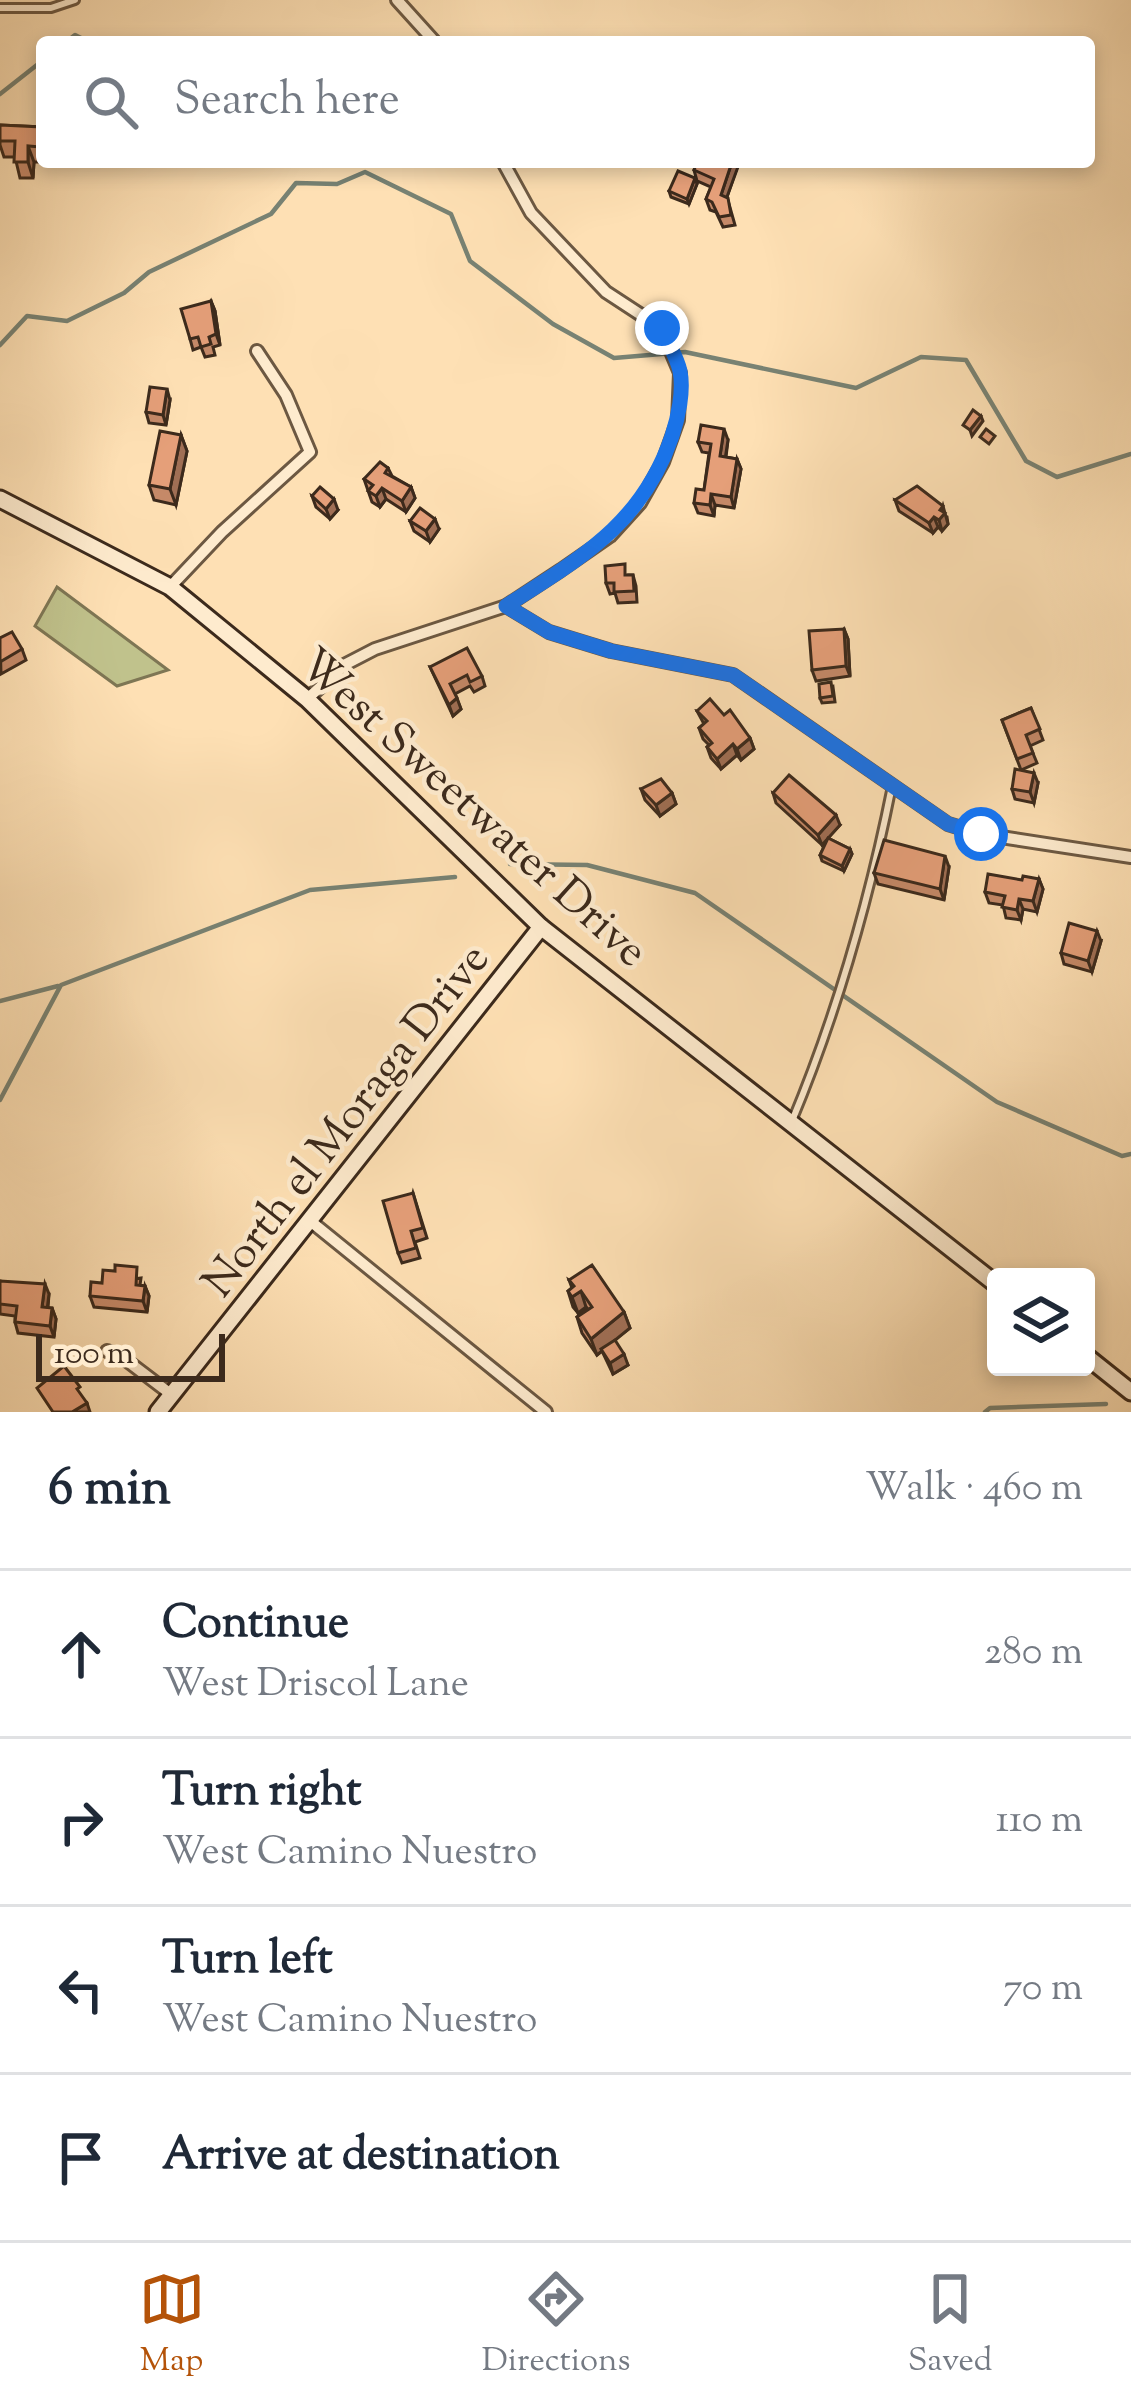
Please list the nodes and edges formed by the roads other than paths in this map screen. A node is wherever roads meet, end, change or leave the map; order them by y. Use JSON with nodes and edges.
{"nodes":[{"id":1,"x":74,"y":0,"type":"edge"},
{"id":2,"x":397,"y":0,"type":"edge"},
{"id":3,"x":0,"y":8,"type":"edge"},
{"id":4,"x":430,"y":36,"type":"edge"},
{"id":5,"x":506,"y":168,"type":"edge"},
{"id":6,"x":257,"y":351,"type":"dead end"},
{"id":7,"x":0,"y":499,"type":"edge"},
{"id":8,"x":170,"y":587,"type":"junction"},
{"id":9,"x":506,"y":606,"type":"junction"},
{"id":10,"x":307,"y":699,"type":"junction"},
{"id":11,"x":892,"y":784,"type":"junction"},
{"id":12,"x":1131,"y":857,"type":"edge"},
{"id":13,"x":541,"y":927,"type":"junction"},
{"id":14,"x":792,"y":1121,"type":"junction"},
{"id":15,"x":309,"y":1220,"type":"junction"},
{"id":16,"x":987,"y":1277,"type":"edge"},
{"id":17,"x":107,"y":1351,"type":"dead end"},
{"id":18,"x":1095,"y":1363,"type":"edge"},
{"id":19,"x":1131,"y":1392,"type":"edge"},
{"id":20,"x":172,"y":1395,"type":"junction"},
{"id":21,"x":158,"y":1412,"type":"edge"},
{"id":22,"x":546,"y":1412,"type":"edge"}],
"edges":[{"from":1,"to":3,"type":"lane"},
{"from":2,"to":4,"type":"street"},
{"from":5,"to":9,"type":"street"},
{"from":6,"to":8,"type":"street"},
{"from":7,"to":8,"type":"street","name":"West Sweetwater Drive"},
{"from":8,"to":10,"type":"street","name":"West Sweetwater Drive"},
{"from":9,"to":10,"type":"street"},
{"from":9,"to":11,"type":"street"},
{"from":10,"to":13,"type":"street","name":"West Sweetwater Drive"},
{"from":11,"to":12,"type":"street"},
{"from":11,"to":14,"type":"lane"},
{"from":13,"to":14,"type":"street","name":"West Sweetwater Drive"},
{"from":13,"to":15,"type":"street","name":"North el Moraga Drive"},
{"from":14,"to":16,"type":"street","name":"West Sweetwater Drive"},
{"from":15,"to":20,"type":"street","name":"North el Moraga Drive"},
{"from":15,"to":22,"type":"street","name":"North el Moraga Drive"},
{"from":17,"to":20,"type":"street"},
{"from":18,"to":19,"type":"street"},
{"from":20,"to":21,"type":"street","name":"North el Moraga Drive"}]}
